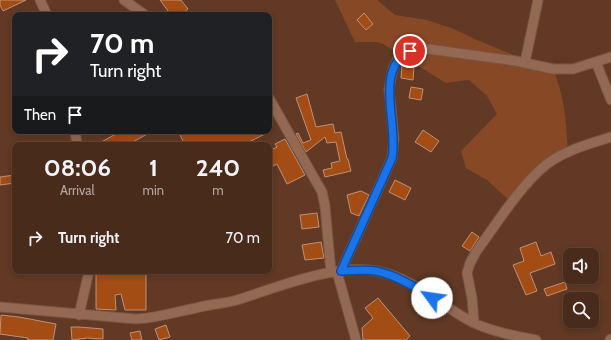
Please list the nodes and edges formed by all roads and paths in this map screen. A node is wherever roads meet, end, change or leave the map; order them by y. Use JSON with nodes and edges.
{"nodes":[{"id":1,"x":40,"y":0,"type":"edge"},
{"id":2,"x":124,"y":0,"type":"edge"},
{"id":3,"x":538,"y":0,"type":"edge"},
{"id":4,"x":46,"y":12,"type":"edge"},
{"id":5,"x":141,"y":12,"type":"edge"},
{"id":6,"x":611,"y":57,"type":"edge"},
{"id":7,"x":524,"y":62,"type":"junction"},
{"id":8,"x":596,"y":62,"type":"junction"},
{"id":9,"x":611,"y":100,"type":"edge"},
{"id":10,"x":272,"y":103,"type":"edge"},
{"id":11,"x":611,"y":137,"type":"edge"},
{"id":12,"x":336,"y":272,"type":"junction"},
{"id":13,"x":88,"y":274,"type":"edge"},
{"id":14,"x":0,"y":307,"type":"edge"},
{"id":15,"x":79,"y":315,"type":"junction"},
{"id":16,"x":474,"y":323,"type":"junction"},
{"id":17,"x":356,"y":340,"type":"edge"},
{"id":18,"x":536,"y":340,"type":"edge"}],
"edges":[{"from":1,"to":4,"type":"street"},
{"from":2,"to":5,"type":"street"},
{"from":3,"to":7,"type":"street"},
{"from":6,"to":8,"type":"street"},
{"from":7,"to":8,"type":"street"},
{"from":7,"to":12,"type":"street"},
{"from":8,"to":9,"type":"street"},
{"from":10,"to":12,"type":"street"},
{"from":11,"to":16,"type":"street"},
{"from":12,"to":15,"type":"street"},
{"from":12,"to":16,"type":"street"},
{"from":12,"to":17,"type":"street"},
{"from":13,"to":15,"type":"street"},
{"from":14,"to":15,"type":"street"},
{"from":16,"to":18,"type":"street"}]}
